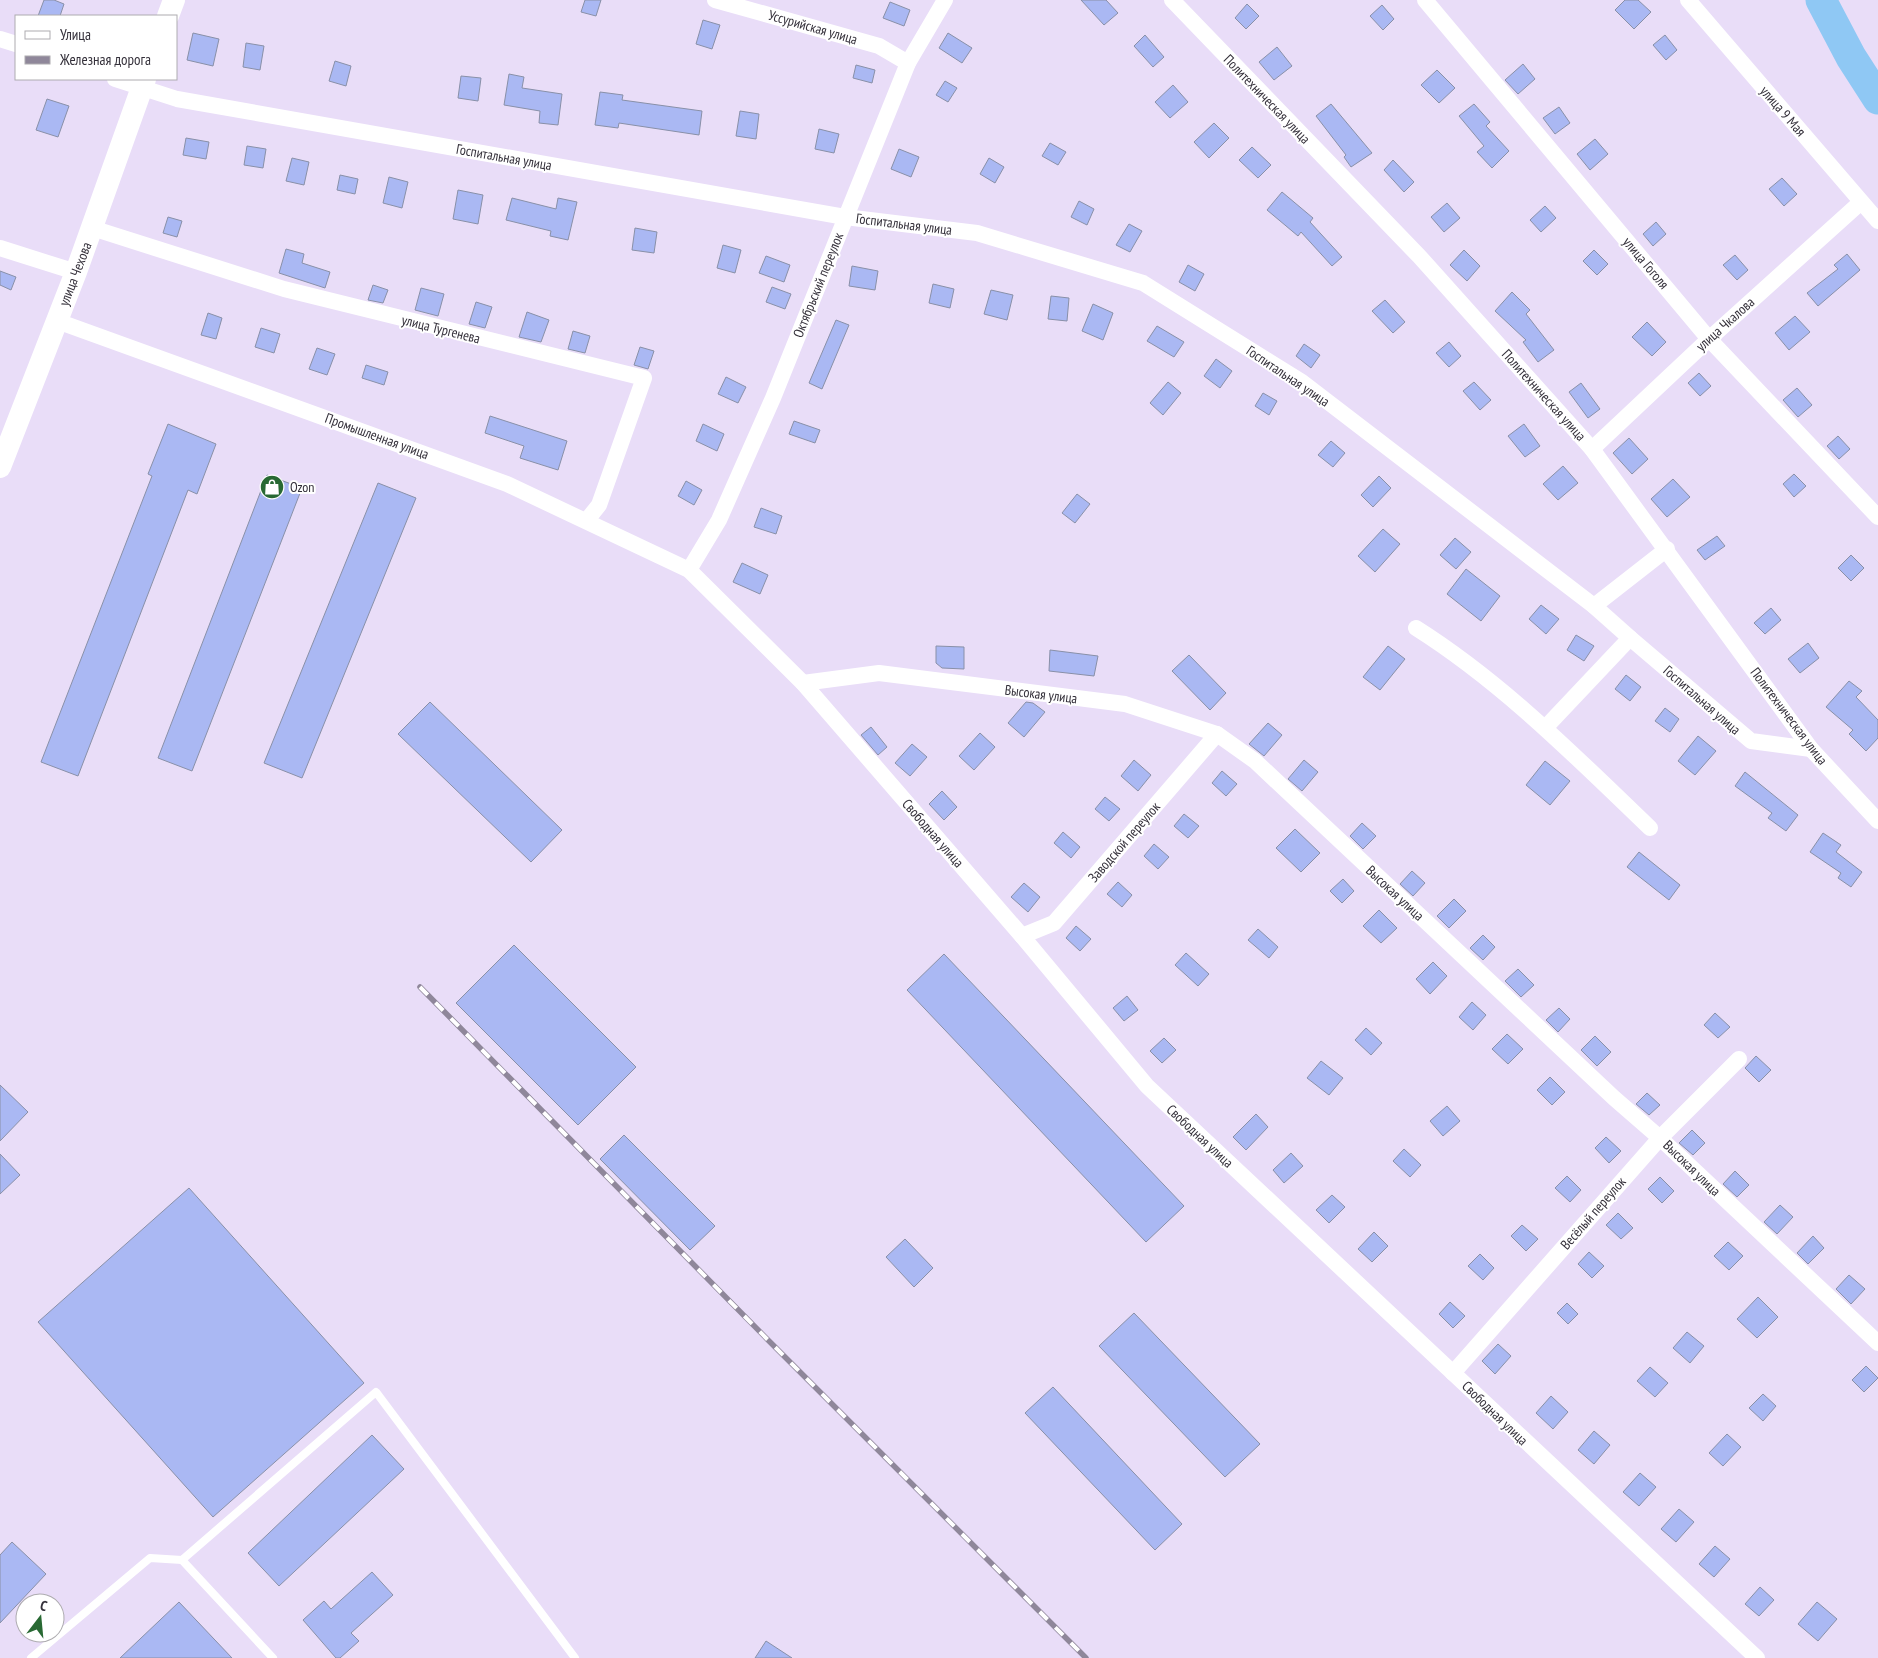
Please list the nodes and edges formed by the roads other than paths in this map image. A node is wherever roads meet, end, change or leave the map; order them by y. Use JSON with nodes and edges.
{"nodes":[{"id":1,"x":174,"y":0,"type":"edge"},
{"id":2,"x":715,"y":0,"type":"edge"},
{"id":3,"x":945,"y":0,"type":"edge"},
{"id":4,"x":1172,"y":0,"type":"edge"},
{"id":5,"x":1425,"y":0,"type":"edge"},
{"id":6,"x":1688,"y":0,"type":"edge"},
{"id":7,"x":168,"y":15,"type":"edge"},
{"id":8,"x":0,"y":39,"type":"edge"},
{"id":9,"x":15,"y":44,"type":"edge"},
{"id":10,"x":908,"y":63,"type":"junction"},
{"id":11,"x":121,"y":80,"type":"edge"},
{"id":12,"x":144,"y":84,"type":"edge"},
{"id":13,"x":1861,"y":202,"type":"junction"},
{"id":14,"x":845,"y":217,"type":"junction"},
{"id":15,"x":1878,"y":221,"type":"edge"},
{"id":16,"x":92,"y":228,"type":"junction"},
{"id":17,"x":0,"y":248,"type":"edge"},
{"id":18,"x":76,"y":272,"type":"junction"},
{"id":19,"x":58,"y":321,"type":"junction"},
{"id":20,"x":1709,"y":339,"type":"junction"},
{"id":21,"x":1592,"y":449,"type":"junction"},
{"id":22,"x":0,"y":467,"type":"edge"},
{"id":23,"x":1878,"y":517,"type":"edge"},
{"id":24,"x":587,"y":520,"type":"junction"},
{"id":25,"x":1667,"y":549,"type":"junction"},
{"id":26,"x":689,"y":570,"type":"junction"},
{"id":27,"x":1594,"y":606,"type":"junction"},
{"id":28,"x":1416,"y":628,"type":"dead end"},
{"id":29,"x":1630,"y":638,"type":"junction"},
{"id":30,"x":803,"y":683,"type":"junction"},
{"id":31,"x":1545,"y":728,"type":"junction"},
{"id":32,"x":1217,"y":734,"type":"junction"},
{"id":33,"x":1811,"y":749,"type":"junction"},
{"id":34,"x":1878,"y":821,"type":"edge"},
{"id":35,"x":1650,"y":828,"type":"dead end"},
{"id":36,"x":1022,"y":936,"type":"junction"},
{"id":37,"x":1739,"y":1059,"type":"dead end"},
{"id":38,"x":1660,"y":1138,"type":"junction"},
{"id":39,"x":1878,"y":1343,"type":"edge"},
{"id":40,"x":1452,"y":1373,"type":"junction"},
{"id":41,"x":182,"y":1560,"type":"junction"},
{"id":42,"x":31,"y":1658,"type":"edge"},
{"id":43,"x":273,"y":1658,"type":"edge"},
{"id":44,"x":575,"y":1658,"type":"edge"},
{"id":45,"x":1758,"y":1658,"type":"edge"}],
"edges":[{"from":1,"to":7,"type":"main road"},
{"from":2,"to":10,"type":"street","name":"Уссурийская улица"},
{"from":3,"to":10,"type":"street","name":"Октябрьский переулок"},
{"from":4,"to":21,"type":"street","name":"Политехническая улица"},
{"from":5,"to":20,"type":"street","name":"улица Гоголя"},
{"from":6,"to":13,"type":"street","name":"улица 9 Мая"},
{"from":8,"to":9,"type":"street"},
{"from":10,"to":14,"type":"street","name":"Октябрьский переулок"},
{"from":11,"to":12,"type":"street","name":"Госпитальная улица"},
{"from":12,"to":14,"type":"street","name":"Госпитальная улица"},
{"from":12,"to":16,"type":"main road","name":"улица Чехова"},
{"from":13,"to":15,"type":"street","name":"улица 9 Мая"},
{"from":13,"to":20,"type":"street","name":"улица Чкалова"},
{"from":14,"to":26,"type":"street","name":"Октябрьский переулок"},
{"from":14,"to":27,"type":"street","name":"Госпитальная улица"},
{"from":16,"to":18,"type":"main road","name":"улица Чехова"},
{"from":16,"to":24,"type":"street","name":"улица Тургенева"},
{"from":17,"to":18,"type":"street"},
{"from":18,"to":19,"type":"main road","name":"улица Чехова"},
{"from":19,"to":22,"type":"main road","name":"улица Чехова"},
{"from":19,"to":24,"type":"street","name":"Промышленная улица"},
{"from":20,"to":21,"type":"street","name":"улица Чкалова"},
{"from":20,"to":23,"type":"street","name":"улица Гоголя"},
{"from":21,"to":25,"type":"street","name":"Политехническая улица"},
{"from":24,"to":26,"type":"street","name":"Промышленная улица"},
{"from":25,"to":27,"type":"street"},
{"from":25,"to":33,"type":"street","name":"Политехническая улица"},
{"from":26,"to":30,"type":"street","name":"Свободная улица"},
{"from":27,"to":29,"type":"street","name":"Госпитальная улица"},
{"from":28,"to":31,"type":"street"},
{"from":29,"to":31,"type":"street"},
{"from":29,"to":33,"type":"street","name":"Госпитальная улица"},
{"from":30,"to":32,"type":"street","name":"Высокая улица"},
{"from":30,"to":36,"type":"street","name":"Свободная улица"},
{"from":31,"to":35,"type":"street"},
{"from":32,"to":36,"type":"street","name":"Заводской переулок"},
{"from":32,"to":38,"type":"street","name":"Высокая улица"},
{"from":33,"to":34,"type":"street","name":"Политехническая улица"},
{"from":36,"to":40,"type":"street","name":"Свободная улица"},
{"from":37,"to":38,"type":"street","name":"Весёлый переулок"},
{"from":38,"to":39,"type":"street","name":"Высокая улица"},
{"from":38,"to":40,"type":"street","name":"Весёлый переулок"},
{"from":40,"to":45,"type":"street","name":"Свободная улица"},
{"from":41,"to":42,"type":"lane"},
{"from":41,"to":43,"type":"lane"},
{"from":41,"to":44,"type":"lane"}]}
